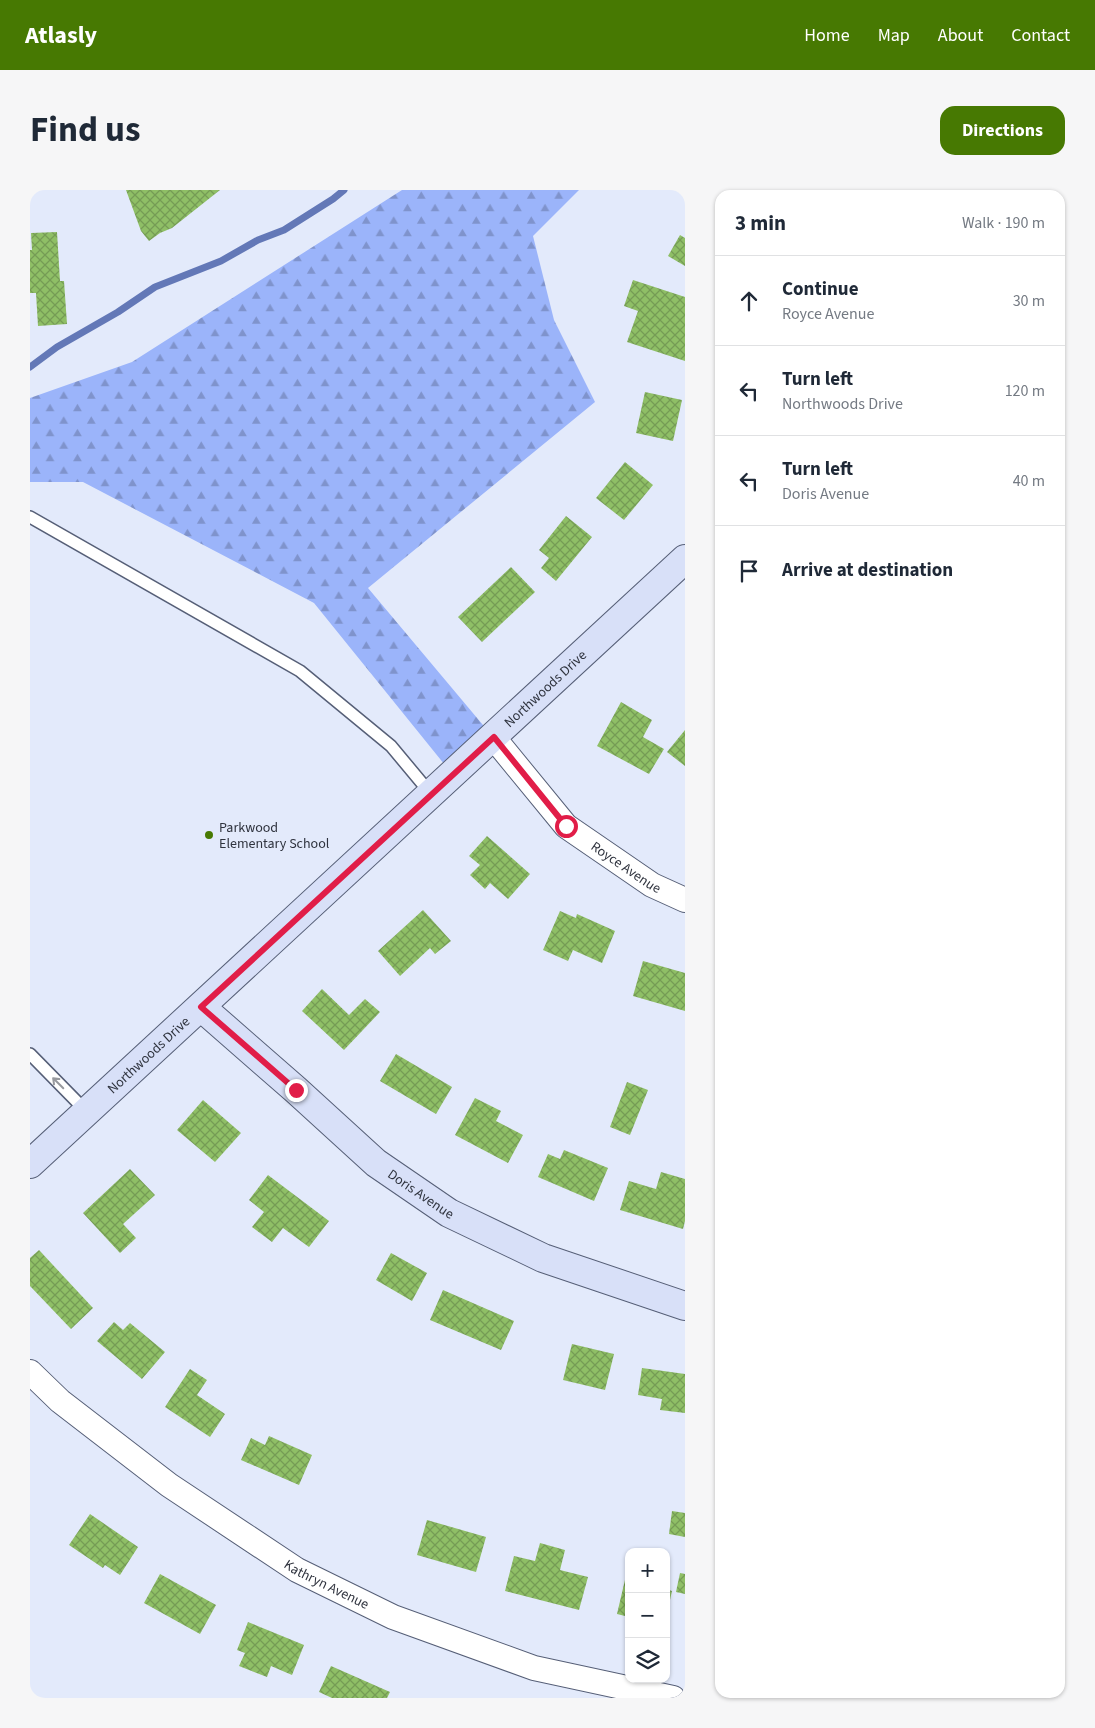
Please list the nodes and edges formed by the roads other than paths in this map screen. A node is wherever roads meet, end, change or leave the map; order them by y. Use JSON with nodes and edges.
{"nodes":[{"id":1,"x":30,"y":516,"type":"edge"},
{"id":2,"x":685,"y":559,"type":"edge"},
{"id":3,"x":494,"y":737,"type":"junction"},
{"id":4,"x":431,"y":794,"type":"junction"},
{"id":5,"x":685,"y":900,"type":"edge"},
{"id":6,"x":201,"y":1007,"type":"junction"},
{"id":7,"x":30,"y":1054,"type":"edge"},
{"id":8,"x":87,"y":1112,"type":"junction"},
{"id":9,"x":30,"y":1164,"type":"edge"},
{"id":10,"x":685,"y":1306,"type":"edge"},
{"id":11,"x":30,"y":1372,"type":"edge"},
{"id":12,"x":673,"y":1698,"type":"edge"}],
"edges":[{"from":1,"to":4,"type":"lane"},
{"from":2,"to":3,"type":"street","name":"Northwoods Drive"},
{"from":3,"to":4,"type":"street","name":"Northwoods Drive"},
{"from":3,"to":5,"type":"street","name":"Royce Avenue"},
{"from":4,"to":6,"type":"street","name":"Northwoods Drive"},
{"from":6,"to":8,"type":"street","name":"Northwoods Drive"},
{"from":6,"to":10,"type":"street","name":"Doris Avenue"},
{"from":8,"to":7,"type":"lane","one_way":true},
{"from":8,"to":9,"type":"street","name":"Northwoods Drive"},
{"from":11,"to":12,"type":"street","name":"Kathryn Avenue"}]}
